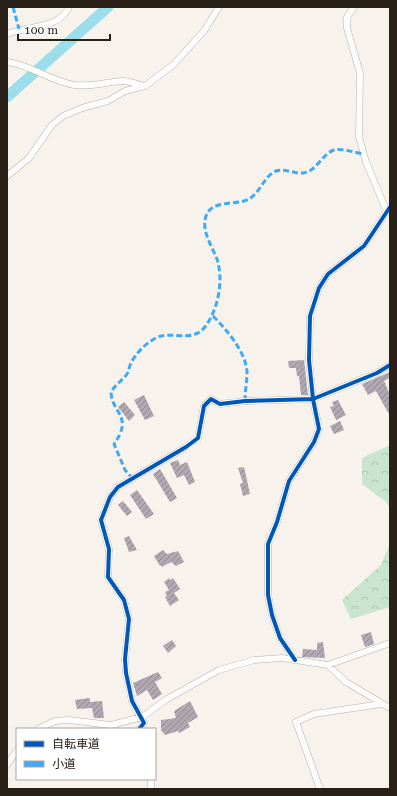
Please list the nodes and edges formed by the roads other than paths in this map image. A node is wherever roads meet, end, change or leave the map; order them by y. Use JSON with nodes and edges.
{"nodes":[{"id":1,"x":69,"y":7,"type":"edge"},
{"id":2,"x":219,"y":7,"type":"edge"},
{"id":3,"x":354,"y":7,"type":"edge"},
{"id":4,"x":7,"y":34,"type":"edge"},
{"id":5,"x":7,"y":62,"type":"edge"},
{"id":6,"x":145,"y":86,"type":"junction"},
{"id":7,"x":7,"y":176,"type":"edge"},
{"id":8,"x":389,"y":209,"type":"edge"},
{"id":9,"x":390,"y":365,"type":"edge"},
{"id":10,"x":313,"y":399,"type":"junction"},
{"id":11,"x":390,"y":643,"type":"edge"},
{"id":12,"x":295,"y":660,"type":"junction"},
{"id":13,"x":328,"y":665,"type":"junction"},
{"id":14,"x":381,"y":704,"type":"junction"},
{"id":15,"x":390,"y":708,"type":"edge"},
{"id":16,"x":142,"y":717,"type":"junction"},
{"id":17,"x":40,"y":728,"type":"edge"},
{"id":18,"x":140,"y":728,"type":"edge"},
{"id":19,"x":16,"y":752,"type":"edge"},
{"id":20,"x":7,"y":765,"type":"edge"},
{"id":21,"x":320,"y":789,"type":"edge"}],
"edges":[{"from":1,"to":4,"type":"street"},
{"from":2,"to":6,"type":"street"},
{"from":3,"to":8,"type":"street"},
{"from":5,"to":6,"type":"street"},
{"from":6,"to":7,"type":"street"},
{"from":8,"to":10,"type":"street"},
{"from":9,"to":10,"type":"street"},
{"from":10,"to":12,"type":"street"},
{"from":10,"to":16,"type":"street"},
{"from":11,"to":13,"type":"street"},
{"from":12,"to":13,"type":"street"},
{"from":12,"to":16,"type":"street"},
{"from":13,"to":14,"type":"street"},
{"from":14,"to":15,"type":"street"},
{"from":14,"to":21,"type":"street"},
{"from":16,"to":17,"type":"street"},
{"from":16,"to":18,"type":"street"},
{"from":19,"to":20,"type":"street"}]}
